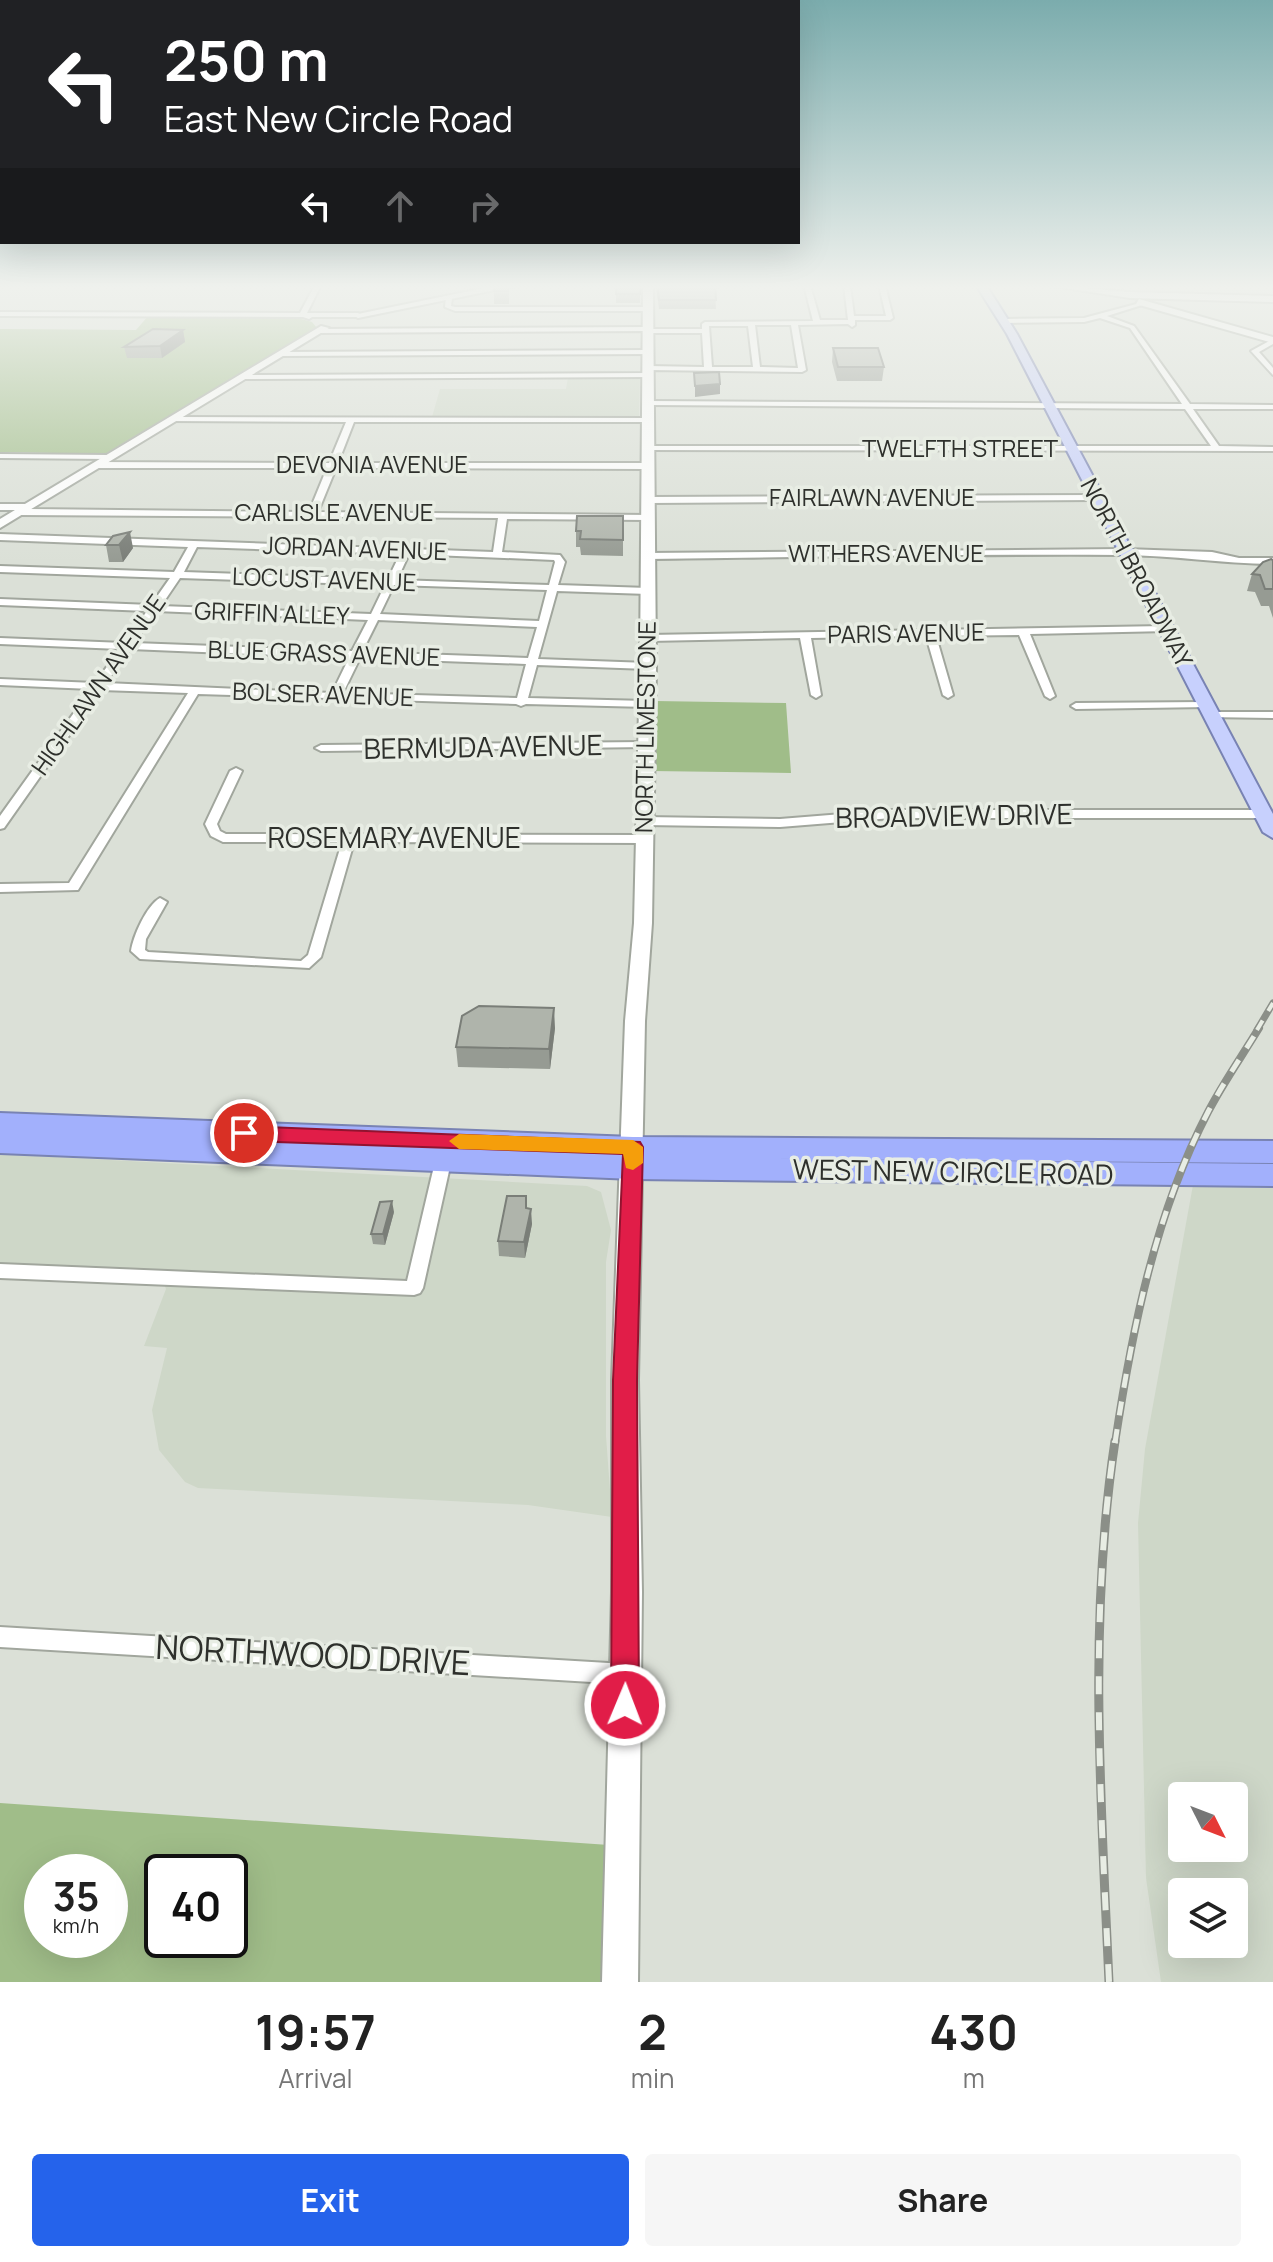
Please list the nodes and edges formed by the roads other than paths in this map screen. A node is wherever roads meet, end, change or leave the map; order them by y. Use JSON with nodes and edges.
{"nodes":[{"id":1,"x":242,"y":377,"type":"edge"},
{"id":2,"x":648,"y":377,"type":"edge"},
{"id":3,"x":1033,"y":377,"type":"edge"},
{"id":4,"x":1167,"y":377,"type":"edge"},
{"id":5,"x":1048,"y":406,"type":"junction"},
{"id":6,"x":1187,"y":406,"type":"junction"},
{"id":7,"x":1273,"y":407,"type":"edge"},
{"id":8,"x":648,"y":412,"type":"junction"},
{"id":9,"x":173,"y":419,"type":"junction"},
{"id":10,"x":351,"y":420,"type":"junction"},
{"id":11,"x":647,"y":448,"type":"junction"},
{"id":12,"x":1071,"y":449,"type":"junction"},
{"id":13,"x":1217,"y":449,"type":"junction"},
{"id":14,"x":1273,"y":449,"type":"edge"},
{"id":15,"x":0,"y":456,"type":"edge"},
{"id":16,"x":109,"y":457,"type":"junction"},
{"id":17,"x":96,"y":465,"type":"junction"},
{"id":18,"x":331,"y":465,"type":"junction"},
{"id":19,"x":648,"y":466,"type":"junction"},
{"id":20,"x":1096,"y":497,"type":"junction"},
{"id":21,"x":0,"y":507,"type":"edge"},
{"id":22,"x":648,"y":508,"type":"junction"},
{"id":23,"x":24,"y":510,"type":"junction"},
{"id":24,"x":313,"y":513,"type":"junction"},
{"id":25,"x":503,"y":515,"type":"junction"},
{"id":26,"x":0,"y":524,"type":"edge"},
{"id":27,"x":0,"y":537,"type":"edge"},
{"id":28,"x":194,"y":544,"type":"junction"},
{"id":29,"x":406,"y":551,"type":"junction"},
{"id":30,"x":1125,"y":552,"type":"junction"},
{"id":31,"x":497,"y":554,"type":"junction"},
{"id":32,"x":647,"y":556,"type":"junction"},
{"id":33,"x":1273,"y":561,"type":"edge"},
{"id":34,"x":5,"y":569,"type":"edge"},
{"id":35,"x":178,"y":574,"type":"junction"},
{"id":36,"x":0,"y":576,"type":"edge"},
{"id":37,"x":393,"y":583,"type":"junction"},
{"id":38,"x":552,"y":589,"type":"junction"},
{"id":39,"x":648,"y":591,"type":"junction"},
{"id":40,"x":0,"y":602,"type":"edge"},
{"id":41,"x":152,"y":609,"type":"junction"},
{"id":42,"x":374,"y":618,"type":"junction"},
{"id":43,"x":544,"y":624,"type":"junction"},
{"id":44,"x":1165,"y":629,"type":"junction"},
{"id":45,"x":1023,"y":631,"type":"junction"},
{"id":46,"x":930,"y":633,"type":"junction"},
{"id":47,"x":805,"y":636,"type":"junction"},
{"id":48,"x":648,"y":638,"type":"junction"},
{"id":49,"x":0,"y":641,"type":"edge"},
{"id":50,"x":124,"y":647,"type":"junction"},
{"id":51,"x":355,"y":656,"type":"junction"},
{"id":52,"x":531,"y":662,"type":"junction"},
{"id":53,"x":648,"y":666,"type":"junction"},
{"id":54,"x":0,"y":682,"type":"edge"},
{"id":55,"x":100,"y":685,"type":"junction"},
{"id":56,"x":196,"y":689,"type":"junction"},
{"id":57,"x":816,"y":695,"type":"dead end"},
{"id":58,"x":948,"y":695,"type":"dead end"},
{"id":59,"x":336,"y":696,"type":"junction"},
{"id":60,"x":1050,"y":696,"type":"dead end"},
{"id":61,"x":521,"y":703,"type":"junction"},
{"id":62,"x":647,"y":704,"type":"junction"},
{"id":63,"x":1076,"y":706,"type":"dead end"},
{"id":64,"x":1207,"y":710,"type":"junction"},
{"id":65,"x":1273,"y":715,"type":"edge"},
{"id":66,"x":645,"y":745,"type":"junction"},
{"id":67,"x":321,"y":748,"type":"dead end"},
{"id":68,"x":236,"y":771,"type":"dead end"},
{"id":69,"x":1264,"y":814,"type":"junction"},
{"id":70,"x":0,"y":825,"type":"edge"},
{"id":71,"x":644,"y":830,"type":"junction"},
{"id":72,"x":1273,"y":832,"type":"edge"},
{"id":73,"x":349,"y":839,"type":"junction"},
{"id":74,"x":0,"y":888,"type":"edge"},
{"id":75,"x":160,"y":902,"type":"dead end"},
{"id":76,"x":0,"y":1123,"type":"edge"},
{"id":77,"x":0,"y":1143,"type":"edge"},
{"id":78,"x":1273,"y":1152,"type":"edge"},
{"id":79,"x":633,"y":1158,"type":"junction"},
{"id":80,"x":443,"y":1162,"type":"junction"},
{"id":81,"x":1273,"y":1175,"type":"edge"},
{"id":82,"x":0,"y":1271,"type":"edge"},
{"id":83,"x":0,"y":1637,"type":"edge"},
{"id":84,"x":625,"y":1674,"type":"junction"},
{"id":85,"x":620,"y":1982,"type":"edge"}],
"edges":[{"from":1,"to":9,"type":"street"},
{"from":2,"to":8,"type":"street","name":"NORTH LIMESTONE"},
{"from":3,"to":5,"type":"main road","name":"NORTH BROADWAY"},
{"from":4,"to":6,"type":"street"},
{"from":5,"to":6,"type":"street"},
{"from":5,"to":8,"type":"street"},
{"from":5,"to":12,"type":"main road","name":"NORTH BROADWAY"},
{"from":6,"to":7,"type":"street"},
{"from":6,"to":13,"type":"street"},
{"from":8,"to":10,"type":"street"},
{"from":8,"to":11,"type":"street","name":"NORTH LIMESTONE"},
{"from":9,"to":10,"type":"street"},
{"from":9,"to":16,"type":"street"},
{"from":10,"to":18,"type":"street"},
{"from":11,"to":12,"type":"street","name":"TWELFTH STREET"},
{"from":11,"to":19,"type":"street","name":"NORTH LIMESTONE"},
{"from":12,"to":13,"type":"street","name":"TWELFTH STREET"},
{"from":12,"to":20,"type":"main road","name":"NORTH BROADWAY"},
{"from":13,"to":14,"type":"street","name":"TWELFTH STREET"},
{"from":15,"to":16,"type":"street"},
{"from":16,"to":17,"type":"street"},
{"from":17,"to":18,"type":"street","name":"DEVONIA AVENUE"},
{"from":17,"to":23,"type":"street"},
{"from":18,"to":19,"type":"street","name":"DEVONIA AVENUE"},
{"from":18,"to":24,"type":"street"},
{"from":19,"to":22,"type":"street","name":"NORTH LIMESTONE"},
{"from":20,"to":22,"type":"street","name":"FAIRLAWN AVENUE"},
{"from":20,"to":30,"type":"main road","name":"NORTH BROADWAY"},
{"from":21,"to":23,"type":"street","name":"CARLISLE AVENUE"},
{"from":22,"to":25,"type":"street","name":"CARLISLE AVENUE"},
{"from":22,"to":32,"type":"street","name":"NORTH LIMESTONE"},
{"from":23,"to":24,"type":"street","name":"CARLISLE AVENUE"},
{"from":23,"to":26,"type":"street"},
{"from":24,"to":25,"type":"street","name":"CARLISLE AVENUE"},
{"from":25,"to":31,"type":"street"},
{"from":27,"to":28,"type":"street","name":"JORDAN AVENUE"},
{"from":28,"to":29,"type":"street","name":"JORDAN AVENUE"},
{"from":28,"to":35,"type":"street","name":"HIGHLAWN AVENUE"},
{"from":29,"to":31,"type":"street","name":"JORDAN AVENUE"},
{"from":29,"to":37,"type":"street"},
{"from":30,"to":32,"type":"street","name":"WITHERS AVENUE"},
{"from":30,"to":33,"type":"street","name":"WITHERS AVENUE"},
{"from":30,"to":44,"type":"main road","name":"NORTH BROADWAY"},
{"from":31,"to":38,"type":"street","name":"JORDAN AVENUE"},
{"from":32,"to":39,"type":"street","name":"NORTH LIMESTONE"},
{"from":34,"to":35,"type":"street","name":"LOCUST AVENUE"},
{"from":34,"to":36,"type":"street"},
{"from":35,"to":37,"type":"street","name":"LOCUST AVENUE"},
{"from":35,"to":41,"type":"street","name":"HIGHLAWN AVENUE"},
{"from":37,"to":38,"type":"street","name":"LOCUST AVENUE"},
{"from":37,"to":42,"type":"street"},
{"from":38,"to":39,"type":"street","name":"LOCUST AVENUE"},
{"from":38,"to":43,"type":"street","name":"JORDAN AVENUE"},
{"from":39,"to":48,"type":"street","name":"NORTH LIMESTONE"},
{"from":40,"to":41,"type":"street","name":"GRIFFIN ALLEY"},
{"from":41,"to":42,"type":"street","name":"GRIFFIN ALLEY"},
{"from":41,"to":50,"type":"street","name":"HIGHLAWN AVENUE"},
{"from":42,"to":43,"type":"street","name":"GRIFFIN ALLEY"},
{"from":42,"to":51,"type":"street"},
{"from":43,"to":52,"type":"street","name":"JORDAN AVENUE"},
{"from":44,"to":45,"type":"street","name":"PARIS AVENUE"},
{"from":44,"to":64,"type":"main road","name":"NORTH BROADWAY"},
{"from":45,"to":46,"type":"street","name":"PARIS AVENUE"},
{"from":45,"to":60,"type":"street"},
{"from":46,"to":47,"type":"street","name":"PARIS AVENUE"},
{"from":46,"to":58,"type":"street"},
{"from":47,"to":48,"type":"street","name":"PARIS AVENUE"},
{"from":47,"to":57,"type":"street"},
{"from":48,"to":53,"type":"street","name":"NORTH LIMESTONE"},
{"from":49,"to":50,"type":"street","name":"BLUE GRASS AVENUE"},
{"from":50,"to":51,"type":"street","name":"BLUE GRASS AVENUE"},
{"from":50,"to":55,"type":"street","name":"HIGHLAWN AVENUE"},
{"from":51,"to":52,"type":"street","name":"BLUE GRASS AVENUE"},
{"from":51,"to":59,"type":"street"},
{"from":52,"to":53,"type":"street","name":"BLUE GRASS AVENUE"},
{"from":52,"to":61,"type":"street","name":"JORDAN AVENUE"},
{"from":53,"to":62,"type":"street","name":"NORTH LIMESTONE"},
{"from":54,"to":55,"type":"street","name":"BOLSER AVENUE"},
{"from":55,"to":56,"type":"street","name":"BOLSER AVENUE"},
{"from":55,"to":70,"type":"street","name":"HIGHLAWN AVENUE"},
{"from":56,"to":59,"type":"street","name":"BOLSER AVENUE"},
{"from":56,"to":74,"type":"street"},
{"from":59,"to":61,"type":"street","name":"BOLSER AVENUE"},
{"from":61,"to":62,"type":"street","name":"BOLSER AVENUE"},
{"from":62,"to":66,"type":"street","name":"NORTH LIMESTONE"},
{"from":63,"to":64,"type":"street"},
{"from":64,"to":65,"type":"street"},
{"from":64,"to":69,"type":"main road","name":"NORTH BROADWAY"},
{"from":66,"to":67,"type":"street","name":"BERMUDA AVENUE"},
{"from":66,"to":71,"type":"street","name":"NORTH LIMESTONE"},
{"from":68,"to":73,"type":"street","name":"ROSEMARY AVENUE"},
{"from":69,"to":71,"type":"street","name":"BROADVIEW DRIVE"},
{"from":69,"to":72,"type":"main road","name":"NORTH BROADWAY"},
{"from":71,"to":73,"type":"street","name":"ROSEMARY AVENUE"},
{"from":71,"to":79,"type":"street","name":"NORTH LIMESTONE"},
{"from":73,"to":75,"type":"street"},
{"from":76,"to":79,"type":"highway"},
{"from":77,"to":80,"type":"highway"},
{"from":78,"to":79,"type":"highway","name":"WEST NEW CIRCLE ROAD"},
{"from":79,"to":80,"type":"highway"},
{"from":79,"to":81,"type":"highway","name":"WEST NEW CIRCLE ROAD"},
{"from":79,"to":84,"type":"street","name":"NORTH LIMESTONE"},
{"from":80,"to":82,"type":"street"},
{"from":83,"to":84,"type":"street","name":"NORTHWOOD DRIVE"},
{"from":84,"to":85,"type":"street","name":"NORTH LIMESTONE"}]}
